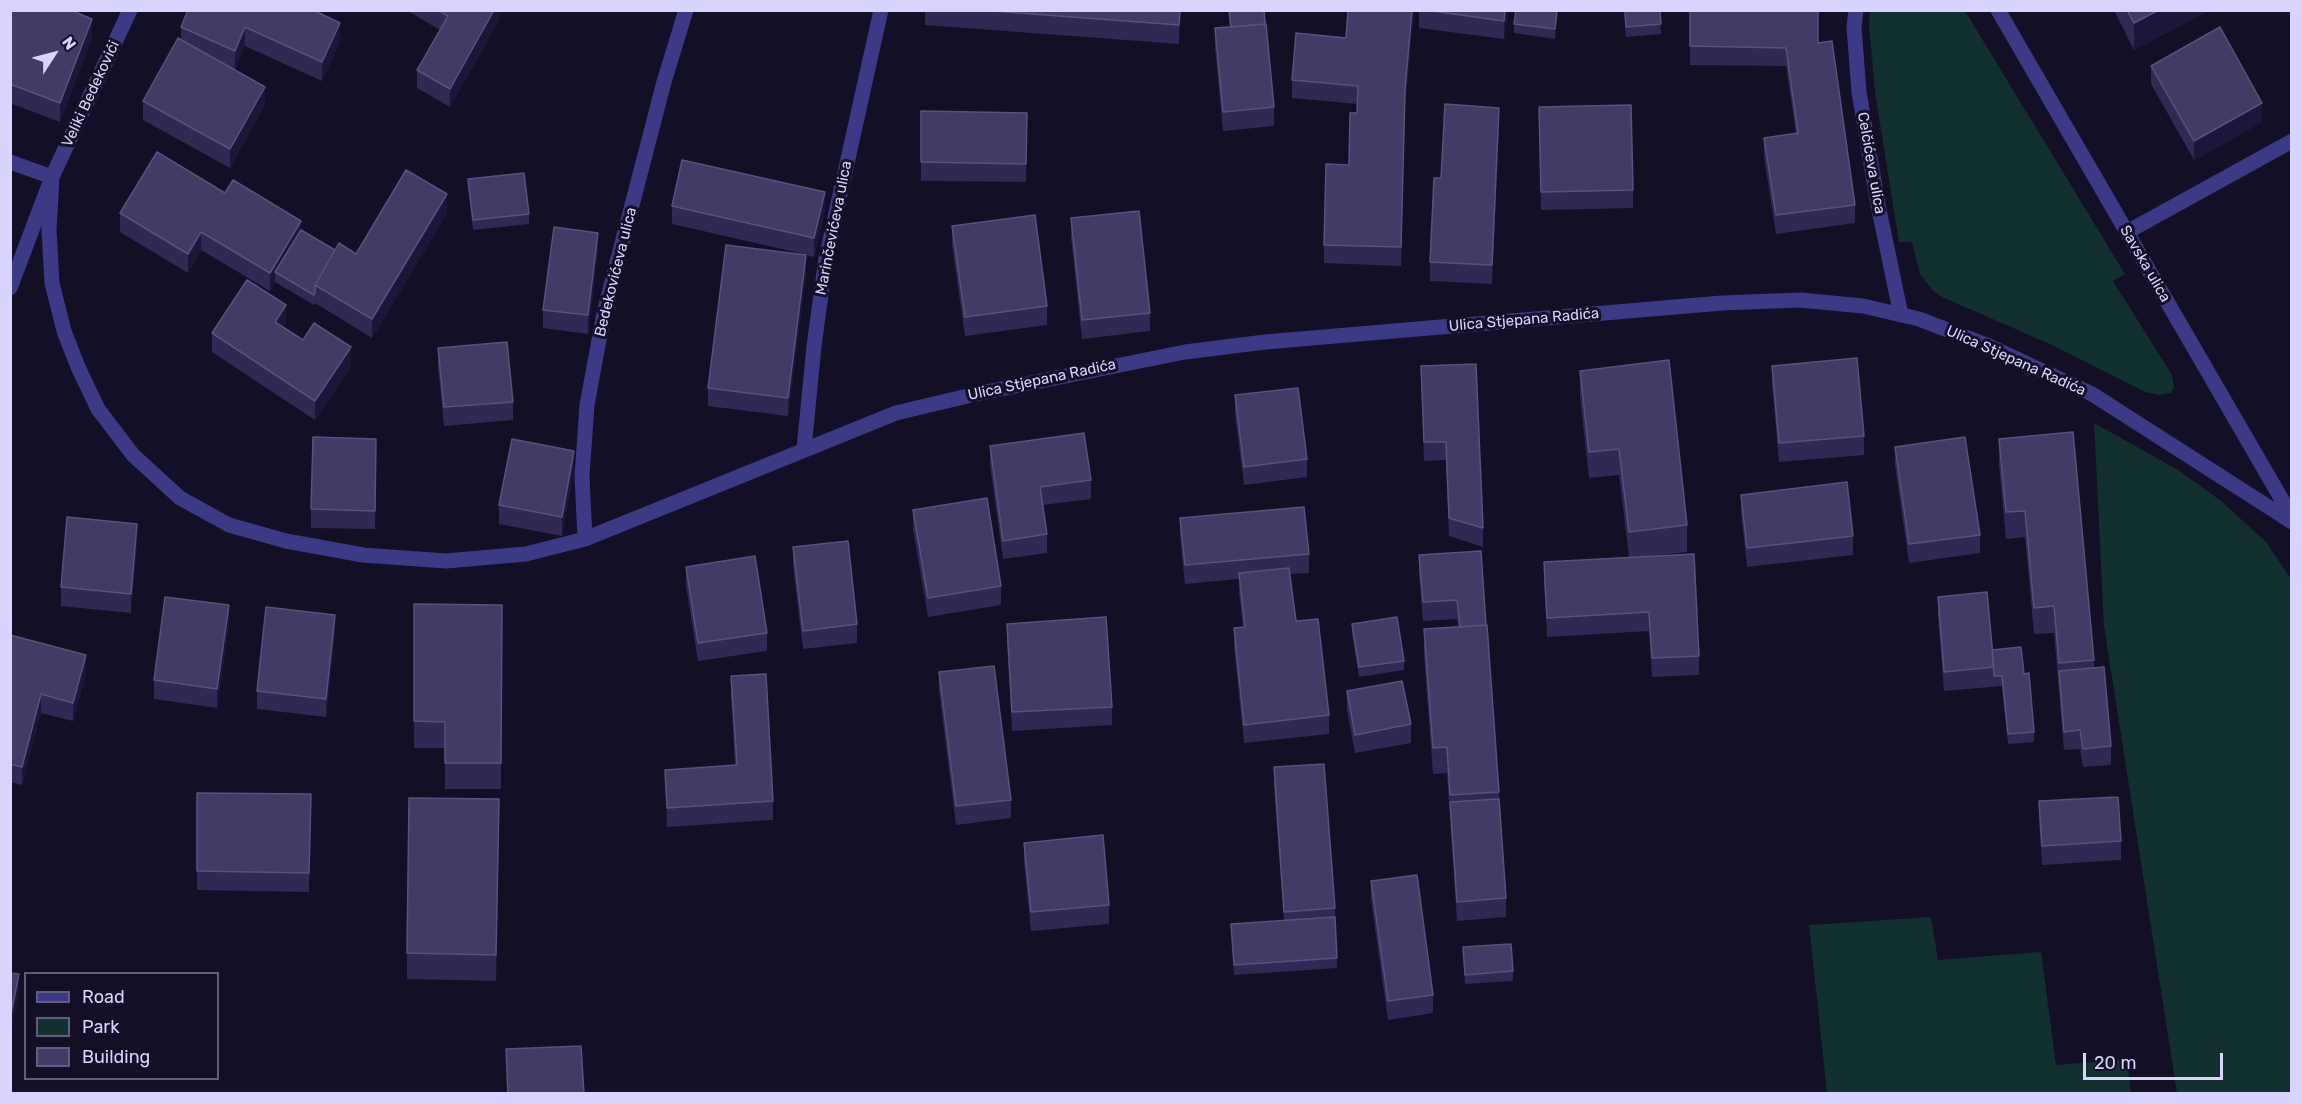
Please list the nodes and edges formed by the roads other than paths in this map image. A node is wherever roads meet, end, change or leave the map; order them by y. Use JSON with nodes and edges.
{"nodes":[{"id":1,"x":130,"y":10,"type":"edge"},
{"id":2,"x":686,"y":10,"type":"edge"},
{"id":3,"x":881,"y":10,"type":"edge"},
{"id":4,"x":1856,"y":10,"type":"edge"},
{"id":5,"x":1998,"y":10,"type":"edge"},
{"id":6,"x":2292,"y":141,"type":"edge"},
{"id":7,"x":10,"y":162,"type":"edge"},
{"id":8,"x":52,"y":177,"type":"junction"},
{"id":9,"x":2127,"y":232,"type":"junction"},
{"id":10,"x":10,"y":288,"type":"edge"},
{"id":11,"x":1901,"y":315,"type":"junction"},
{"id":12,"x":804,"y":449,"type":"junction"},
{"id":13,"x":2292,"y":517,"type":"edge"},
{"id":14,"x":2292,"y":522,"type":"edge"},
{"id":15,"x":585,"y":539,"type":"junction"}],
"edges":[{"from":1,"to":8,"type":"street","name":"Veliki Bedekovići"},
{"from":2,"to":15,"type":"street","name":"Bedekovićeva ulica"},
{"from":3,"to":12,"type":"street","name":"Marinčevićeva ulica"},
{"from":4,"to":11,"type":"street","name":"Celčićeva ulica"},
{"from":5,"to":9,"type":"street","name":"Savska ulica"},
{"from":6,"to":9,"type":"street"},
{"from":7,"to":8,"type":"street"},
{"from":8,"to":10,"type":"street","name":"Veliki Bedekovići"},
{"from":8,"to":15,"type":"street","name":"Ulica Stjepana Radića"},
{"from":9,"to":13,"type":"street","name":"Savska ulica"},
{"from":11,"to":12,"type":"street","name":"Ulica Stjepana Radića"},
{"from":11,"to":14,"type":"street","name":"Ulica Stjepana Radića"},
{"from":12,"to":15,"type":"street","name":"Ulica Stjepana Radića"}]}
